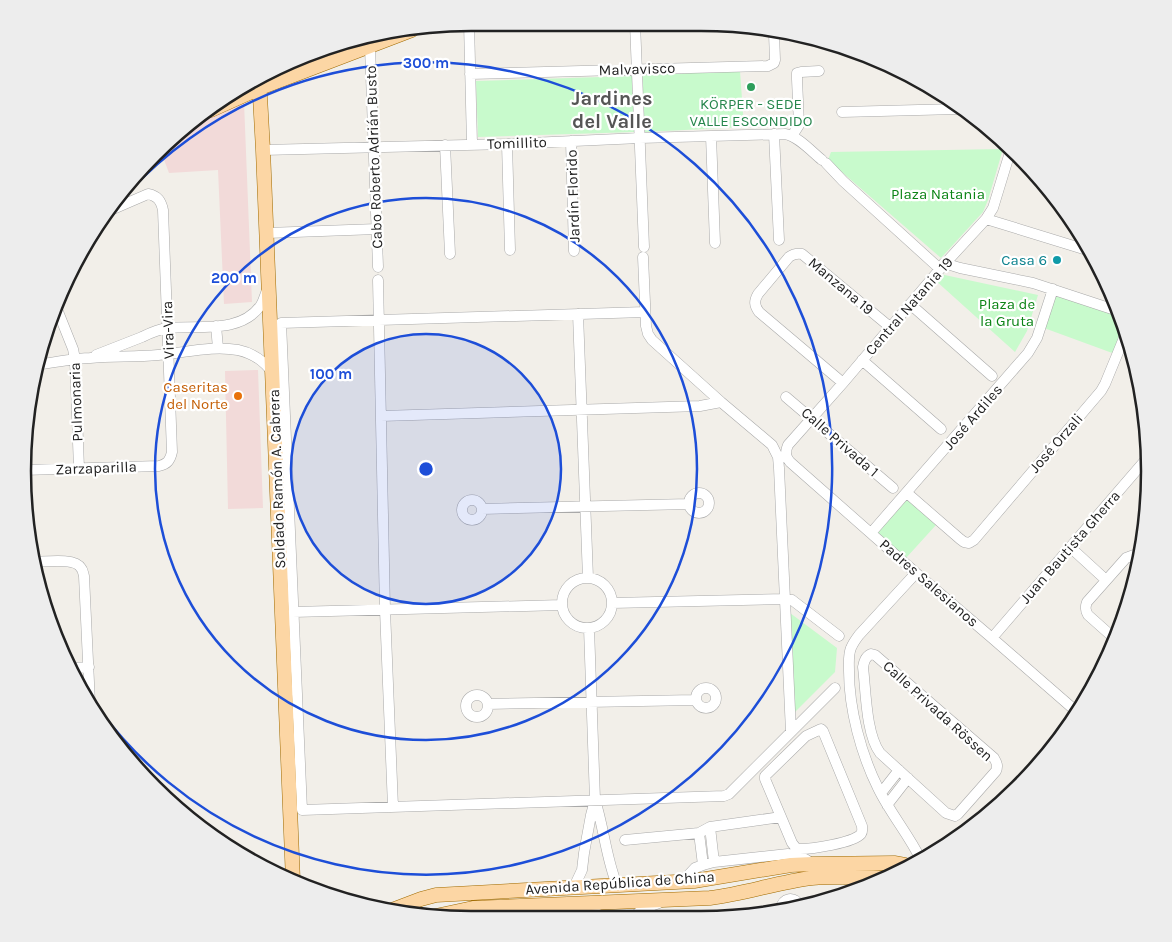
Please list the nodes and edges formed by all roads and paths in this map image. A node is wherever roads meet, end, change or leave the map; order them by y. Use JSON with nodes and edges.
{"nodes":[{"id":1,"x":468,"y":31,"type":"edge"},
{"id":2,"x":635,"y":31,"type":"edge"},
{"id":3,"x":774,"y":38,"type":"edge"},
{"id":4,"x":386,"y":40,"type":"edge"},
{"id":5,"x":370,"y":46,"type":"junction"},
{"id":6,"x":637,"y":69,"type":"junction"},
{"id":7,"x":819,"y":71,"type":"dead end"},
{"id":8,"x":470,"y":74,"type":"junction"},
{"id":9,"x":277,"y":77,"type":"edge"},
{"id":10,"x":259,"y":86,"type":"edge"},
{"id":11,"x":951,"y":109,"type":"edge"},
{"id":12,"x":842,"y":112,"type":"dead end"},
{"id":13,"x":774,"y":134,"type":"junction"},
{"id":14,"x":712,"y":136,"type":"junction"},
{"id":15,"x":792,"y":136,"type":"junction"},
{"id":16,"x":640,"y":138,"type":"junction"},
{"id":17,"x":570,"y":141,"type":"junction"},
{"id":18,"x":472,"y":144,"type":"junction"},
{"id":19,"x":507,"y":144,"type":"junction"},
{"id":20,"x":446,"y":145,"type":"junction"},
{"id":21,"x":374,"y":147,"type":"junction"},
{"id":22,"x":263,"y":150,"type":"junction"},
{"id":23,"x":1009,"y":157,"type":"edge"},
{"id":24,"x":120,"y":206,"type":"edge"},
{"id":25,"x":986,"y":220,"type":"junction"},
{"id":26,"x":377,"y":228,"type":"junction"},
{"id":27,"x":266,"y":233,"type":"junction"},
{"id":28,"x":779,"y":240,"type":"dead end"},
{"id":29,"x":715,"y":243,"type":"dead end"},
{"id":30,"x":1079,"y":247,"type":"edge"},
{"id":31,"x":510,"y":250,"type":"dead end"},
{"id":32,"x":574,"y":250,"type":"dead end"},
{"id":33,"x":450,"y":254,"type":"dead end"},
{"id":34,"x":942,"y":266,"type":"junction"},
{"id":35,"x":378,"y":267,"type":"dead end"},
{"id":36,"x":378,"y":280,"type":"dead end"},
{"id":37,"x":268,"y":287,"type":"junction"},
{"id":38,"x":1054,"y":289,"type":"junction"},
{"id":39,"x":910,"y":304,"type":"junction"},
{"id":40,"x":1109,"y":308,"type":"edge"},
{"id":41,"x":645,"y":312,"type":"junction"},
{"id":42,"x":578,"y":314,"type":"junction"},
{"id":43,"x":60,"y":317,"type":"edge"},
{"id":44,"x":378,"y":319,"type":"junction"},
{"id":45,"x":216,"y":326,"type":"junction"},
{"id":46,"x":168,"y":328,"type":"junction"},
{"id":47,"x":890,"y":328,"type":"junction"},
{"id":48,"x":1122,"y":344,"type":"edge"},
{"id":49,"x":218,"y":348,"type":"junction"},
{"id":50,"x":169,"y":354,"type":"junction"},
{"id":51,"x":89,"y":358,"type":"junction"},
{"id":52,"x":76,"y":359,"type":"junction"},
{"id":53,"x":862,"y":360,"type":"junction"},
{"id":54,"x":45,"y":364,"type":"edge"},
{"id":55,"x":272,"y":372,"type":"junction"},
{"id":56,"x":992,"y":376,"type":"dead end"},
{"id":57,"x":843,"y":383,"type":"junction"},
{"id":58,"x":786,"y":396,"type":"dead end"},
{"id":59,"x":721,"y":402,"type":"junction"},
{"id":60,"x":581,"y":409,"type":"junction"},
{"id":61,"x":381,"y":416,"type":"junction"},
{"id":62,"x":812,"y":418,"type":"junction"},
{"id":63,"x":941,"y":429,"type":"dead end"},
{"id":64,"x":785,"y":451,"type":"joint"},
{"id":65,"x":168,"y":462,"type":"joint"},
{"id":66,"x":1141,"y":465,"type":"edge"},
{"id":67,"x":79,"y":468,"type":"junction"},
{"id":68,"x":31,"y":470,"type":"edge"},
{"id":69,"x":893,"y":488,"type":"dead end"},
{"id":70,"x":907,"y":493,"type":"junction"},
{"id":71,"x":689,"y":504,"type":"dead end"},
{"id":72,"x":586,"y":507,"type":"junction"},
{"id":73,"x":482,"y":509,"type":"dead end"},
{"id":74,"x":871,"y":533,"type":"junction"},
{"id":75,"x":1070,"y":547,"type":"junction"},
{"id":76,"x":1132,"y":556,"type":"edge"},
{"id":77,"x":41,"y":562,"type":"edge"},
{"id":78,"x":916,"y":573,"type":"junction"},
{"id":79,"x":588,"y":578,"type":"junction"},
{"id":80,"x":1106,"y":580,"type":"junction"},
{"id":81,"x":784,"y":599,"type":"junction"},
{"id":82,"x":612,"y":603,"type":"junction"},
{"id":83,"x":562,"y":605,"type":"junction"},
{"id":84,"x":385,"y":610,"type":"junction"},
{"id":85,"x":293,"y":612,"type":"junction"},
{"id":86,"x":590,"y":628,"type":"junction"},
{"id":87,"x":1109,"y":634,"type":"edge"},
{"id":88,"x":839,"y":636,"type":"dead end"},
{"id":89,"x":992,"y":638,"type":"junction"},
{"id":90,"x":89,"y":667,"type":"junction"},
{"id":91,"x":78,"y":668,"type":"edge"},
{"id":92,"x":836,"y":688,"type":"dead end"},
{"id":93,"x":90,"y":690,"type":"edge"},
{"id":94,"x":695,"y":700,"type":"dead end"},
{"id":95,"x":592,"y":701,"type":"junction"},
{"id":96,"x":488,"y":704,"type":"dead end"},
{"id":97,"x":1072,"y":707,"type":"edge"},
{"id":98,"x":791,"y":732,"type":"junction"},
{"id":99,"x":899,"y":770,"type":"junction"},
{"id":100,"x":908,"y":778,"type":"junction"},
{"id":101,"x":881,"y":793,"type":"junction"},
{"id":102,"x":595,"y":800,"type":"junction"},
{"id":103,"x":887,"y":805,"type":"junction"},
{"id":104,"x":393,"y":807,"type":"junction"},
{"id":105,"x":781,"y":817,"type":"junction"},
{"id":106,"x":710,"y":827,"type":"junction"},
{"id":107,"x":699,"y":833,"type":"junction"},
{"id":108,"x":625,"y":840,"type":"dead end"},
{"id":109,"x":917,"y":854,"type":"edge"},
{"id":110,"x":714,"y":862,"type":"junction"},
{"id":111,"x":813,"y":864,"type":"junction"},
{"id":112,"x":898,"y":864,"type":"edge"},
{"id":113,"x":703,"y":865,"type":"junction"},
{"id":114,"x":293,"y":872,"type":"edge"},
{"id":115,"x":867,"y":878,"type":"edge"},
{"id":116,"x":682,"y":882,"type":"junction"},
{"id":117,"x":617,"y":885,"type":"junction"},
{"id":118,"x":574,"y":887,"type":"junction"},
{"id":119,"x":666,"y":901,"type":"junction"},
{"id":120,"x":404,"y":905,"type":"edge"},
{"id":121,"x":540,"y":905,"type":"junction"},
{"id":122,"x":461,"y":911,"type":"edge"},
{"id":123,"x":594,"y":911,"type":"edge"},
{"id":124,"x":640,"y":911,"type":"edge"}],
"edges":[{"from":1,"to":8,"type":"street"},
{"from":2,"to":6,"type":"street"},
{"from":3,"to":6,"type":"street","name":"Malvavisco"},
{"from":4,"to":5,"type":"main road"},
{"from":5,"to":9,"type":"main road"},
{"from":5,"to":21,"type":"street","name":"Cabo Roberto Adrián Busto"},
{"from":6,"to":8,"type":"street","name":"Malvavisco"},
{"from":6,"to":16,"type":"street"},
{"from":7,"to":15,"type":"street"},
{"from":8,"to":18,"type":"street"},
{"from":10,"to":22,"type":"main road","name":"Soldado Ramón A. Cabrera"},
{"from":11,"to":12,"type":"street"},
{"from":13,"to":14,"type":"street","name":"Tomillito"},
{"from":13,"to":15,"type":"street","name":"Tomillito"},
{"from":13,"to":28,"type":"street"},
{"from":14,"to":16,"type":"street","name":"Tomillito"},
{"from":14,"to":29,"type":"street"},
{"from":15,"to":34,"type":"street"},
{"from":16,"to":17,"type":"street","name":"Tomillito"},
{"from":16,"to":41,"type":"street"},
{"from":17,"to":19,"type":"street","name":"Tomillito"},
{"from":17,"to":32,"type":"street","name":"Jardín Florido"},
{"from":18,"to":19,"type":"street","name":"Tomillito"},
{"from":18,"to":20,"type":"street","name":"Tomillito"},
{"from":19,"to":31,"type":"street"},
{"from":20,"to":21,"type":"street","name":"Tomillito"},
{"from":20,"to":33,"type":"street"},
{"from":21,"to":22,"type":"street","name":"Tomillito"},
{"from":21,"to":26,"type":"street","name":"Cabo Roberto Adrián Busto"},
{"from":22,"to":27,"type":"main road","name":"Soldado Ramón A. Cabrera"},
{"from":23,"to":25,"type":"street","name":"Central Natania 19"},
{"from":24,"to":46,"type":"street","name":"Vira-Vira"},
{"from":25,"to":30,"type":"street"},
{"from":25,"to":34,"type":"street","name":"Central Natania 19"},
{"from":26,"to":27,"type":"street"},
{"from":26,"to":35,"type":"street","name":"Cabo Roberto Adrián Busto"},
{"from":27,"to":37,"type":"main road","name":"Soldado Ramón A. Cabrera"},
{"from":34,"to":38,"type":"street"},
{"from":34,"to":39,"type":"street","name":"Central Natania 19"},
{"from":36,"to":44,"type":"street"},
{"from":37,"to":45,"type":"street"},
{"from":37,"to":55,"type":"main road","name":"Soldado Ramón A. Cabrera"},
{"from":38,"to":40,"type":"street"},
{"from":38,"to":70,"type":"street","name":"José Ardiles"},
{"from":39,"to":47,"type":"street","name":"Central Natania 19"},
{"from":39,"to":56,"type":"street"},
{"from":41,"to":42,"type":"street"},
{"from":41,"to":59,"type":"street"},
{"from":42,"to":44,"type":"street"},
{"from":42,"to":60,"type":"street"},
{"from":43,"to":52,"type":"street","name":"Pulmonaria"},
{"from":44,"to":61,"type":"street"},
{"from":44,"to":85,"type":"street"},
{"from":45,"to":46,"type":"street"},
{"from":45,"to":49,"type":"street"},
{"from":46,"to":50,"type":"street","name":"Vira-Vira"},
{"from":46,"to":51,"type":"street"},
{"from":47,"to":53,"type":"street","name":"Central Natania 19"},
{"from":47,"to":57,"type":"street","name":"Manzana 19"},
{"from":48,"to":70,"type":"street","name":"José Orzali"},
{"from":49,"to":50,"type":"street"},
{"from":49,"to":55,"type":"street"},
{"from":50,"to":51,"type":"street"},
{"from":50,"to":65,"type":"street","name":"Vira-Vira"},
{"from":51,"to":52,"type":"street"},
{"from":52,"to":54,"type":"street"},
{"from":52,"to":67,"type":"street","name":"Pulmonaria"},
{"from":53,"to":57,"type":"street","name":"Central Natania 19"},
{"from":53,"to":63,"type":"street"},
{"from":55,"to":114,"type":"main road","name":"Soldado Ramón A. Cabrera"},
{"from":57,"to":62,"type":"street","name":"Central Natania 19"},
{"from":58,"to":62,"type":"street","name":"Calle Privada 1"},
{"from":59,"to":60,"type":"street"},
{"from":59,"to":81,"type":"street"},
{"from":60,"to":61,"type":"street"},
{"from":60,"to":72,"type":"street"},
{"from":61,"to":84,"type":"street"},
{"from":62,"to":64,"type":"street","name":"Central Natania 19"},
{"from":62,"to":69,"type":"street","name":"Calle Privada 1"},
{"from":64,"to":74,"type":"street","name":"Padres Salesianos"},
{"from":65,"to":67,"type":"street","name":"Zarzaparilla"},
{"from":66,"to":75,"type":"street","name":"Juan Bautista Gherra"},
{"from":67,"to":68,"type":"street","name":"Zarzaparilla"},
{"from":70,"to":74,"type":"street","name":"José Ardiles"},
{"from":71,"to":72,"type":"street"},
{"from":72,"to":73,"type":"street"},
{"from":72,"to":79,"type":"street"},
{"from":74,"to":78,"type":"street","name":"Padres Salesianos"},
{"from":75,"to":80,"type":"street"},
{"from":75,"to":89,"type":"street","name":"Juan Bautista Gherra"},
{"from":76,"to":80,"type":"street"},
{"from":77,"to":90,"type":"street"},
{"from":78,"to":89,"type":"street","name":"Padres Salesianos"},
{"from":78,"to":101,"type":"street"},
{"from":79,"to":82,"type":"street"},
{"from":79,"to":83,"type":"street"},
{"from":80,"to":87,"type":"street"},
{"from":81,"to":82,"type":"street"},
{"from":81,"to":88,"type":"street"},
{"from":81,"to":98,"type":"street"},
{"from":82,"to":86,"type":"street"},
{"from":83,"to":84,"type":"street"},
{"from":83,"to":86,"type":"street"},
{"from":84,"to":85,"type":"street"},
{"from":84,"to":104,"type":"street"},
{"from":85,"to":104,"type":"street"},
{"from":86,"to":95,"type":"street"},
{"from":89,"to":97,"type":"street","name":"Padres Salesianos"},
{"from":90,"to":91,"type":"street"},
{"from":90,"to":93,"type":"street"},
{"from":92,"to":98,"type":"street"},
{"from":94,"to":95,"type":"street"},
{"from":95,"to":96,"type":"street"},
{"from":95,"to":102,"type":"street"},
{"from":98,"to":102,"type":"street"},
{"from":99,"to":100,"type":"street","name":"Calle Privada Rössen"},
{"from":99,"to":100,"type":"street","name":"Calle Privada Rössen"},
{"from":99,"to":101,"type":"street"},
{"from":100,"to":103,"type":"street"},
{"from":101,"to":103,"type":"street"},
{"from":102,"to":104,"type":"street"},
{"from":102,"to":117,"type":"street"},
{"from":102,"to":118,"type":"street"},
{"from":103,"to":109,"type":"street"},
{"from":105,"to":105,"type":"street"},
{"from":105,"to":106,"type":"street"},
{"from":106,"to":107,"type":"street"},
{"from":106,"to":110,"type":"street"},
{"from":107,"to":108,"type":"street"},
{"from":107,"to":113,"type":"street"},
{"from":110,"to":111,"type":"street"},
{"from":110,"to":113,"type":"street"},
{"from":111,"to":112,"type":"main road","name":"Avenida República de China"},
{"from":111,"to":116,"type":"main road","name":"Avenida República de China"},
{"from":113,"to":116,"type":"street"},
{"from":115,"to":119,"type":"main road","name":"Avenida República de China"},
{"from":116,"to":117,"type":"main road","name":"Avenida República de China"},
{"from":117,"to":118,"type":"main road","name":"Avenida República de China"},
{"from":118,"to":120,"type":"main road","name":"Avenida República de China"},
{"from":119,"to":121,"type":"main road","name":"Avenida República de China"},
{"from":119,"to":124,"type":"street"},
{"from":121,"to":122,"type":"main road","name":"Avenida República de China"},
{"from":121,"to":123,"type":"street"}]}
